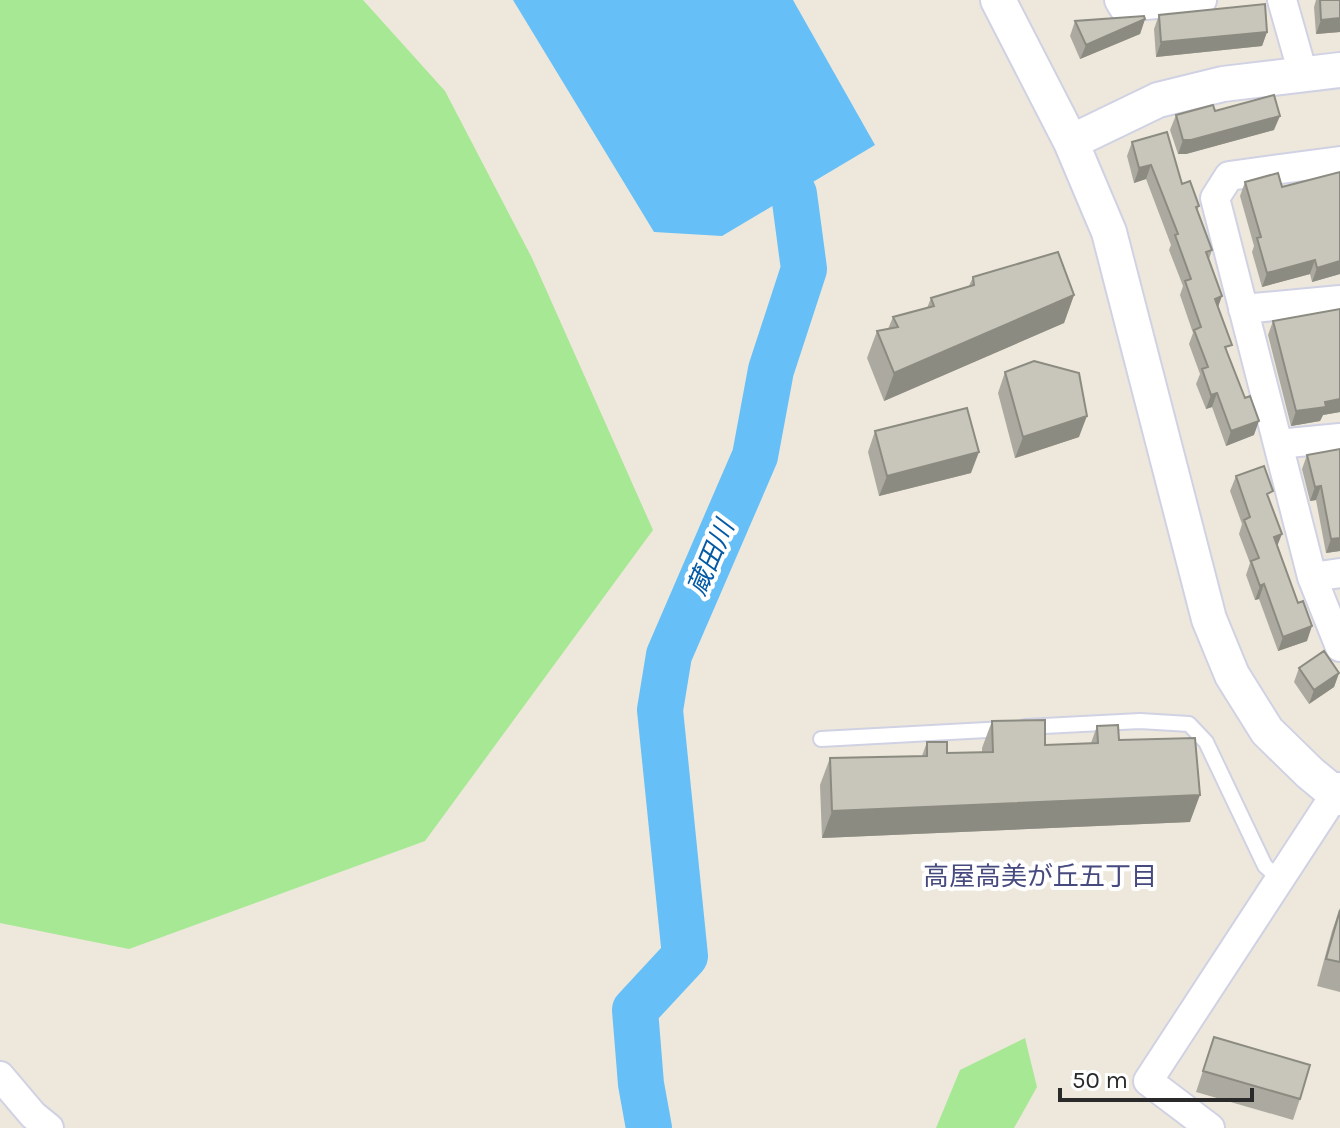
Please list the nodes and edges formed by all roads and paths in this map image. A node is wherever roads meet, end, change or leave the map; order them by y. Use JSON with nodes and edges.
{"nodes":[{"id":1,"x":998,"y":0,"type":"edge"},
{"id":2,"x":1119,"y":0,"type":"edge"},
{"id":3,"x":1202,"y":0,"type":"edge"},
{"id":4,"x":1282,"y":0,"type":"edge"},
{"id":5,"x":1340,"y":70,"type":"edge"},
{"id":6,"x":1303,"y":74,"type":"junction"},
{"id":7,"x":1071,"y":142,"type":"junction"},
{"id":8,"x":1340,"y":161,"type":"edge"},
{"id":9,"x":1340,"y":300,"type":"edge"},
{"id":10,"x":1243,"y":309,"type":"junction"},
{"id":11,"x":1340,"y":438,"type":"edge"},
{"id":12,"x":1278,"y":444,"type":"junction"},
{"id":13,"x":1340,"y":573,"type":"edge"},
{"id":14,"x":1312,"y":577,"type":"junction"},
{"id":15,"x":1340,"y":647,"type":"edge"},
{"id":16,"x":821,"y":739,"type":"dead end"},
{"id":17,"x":1338,"y":793,"type":"edge"},
{"id":18,"x":1281,"y":881,"type":"junction"},
{"id":19,"x":0,"y":1076,"type":"edge"},
{"id":20,"x":49,"y":1128,"type":"edge"},
{"id":21,"x":1210,"y":1128,"type":"edge"}],
"edges":[{"from":1,"to":7,"type":"street"},
{"from":2,"to":3,"type":"street"},
{"from":4,"to":6,"type":"street"},
{"from":5,"to":6,"type":"street"},
{"from":6,"to":7,"type":"street"},
{"from":7,"to":17,"type":"street"},
{"from":8,"to":10,"type":"street"},
{"from":9,"to":10,"type":"street"},
{"from":10,"to":12,"type":"street"},
{"from":11,"to":12,"type":"street"},
{"from":12,"to":14,"type":"street"},
{"from":13,"to":14,"type":"street"},
{"from":14,"to":15,"type":"street"},
{"from":16,"to":18,"type":"lane"},
{"from":17,"to":18,"type":"street"},
{"from":18,"to":21,"type":"street"},
{"from":19,"to":20,"type":"street"}]}
